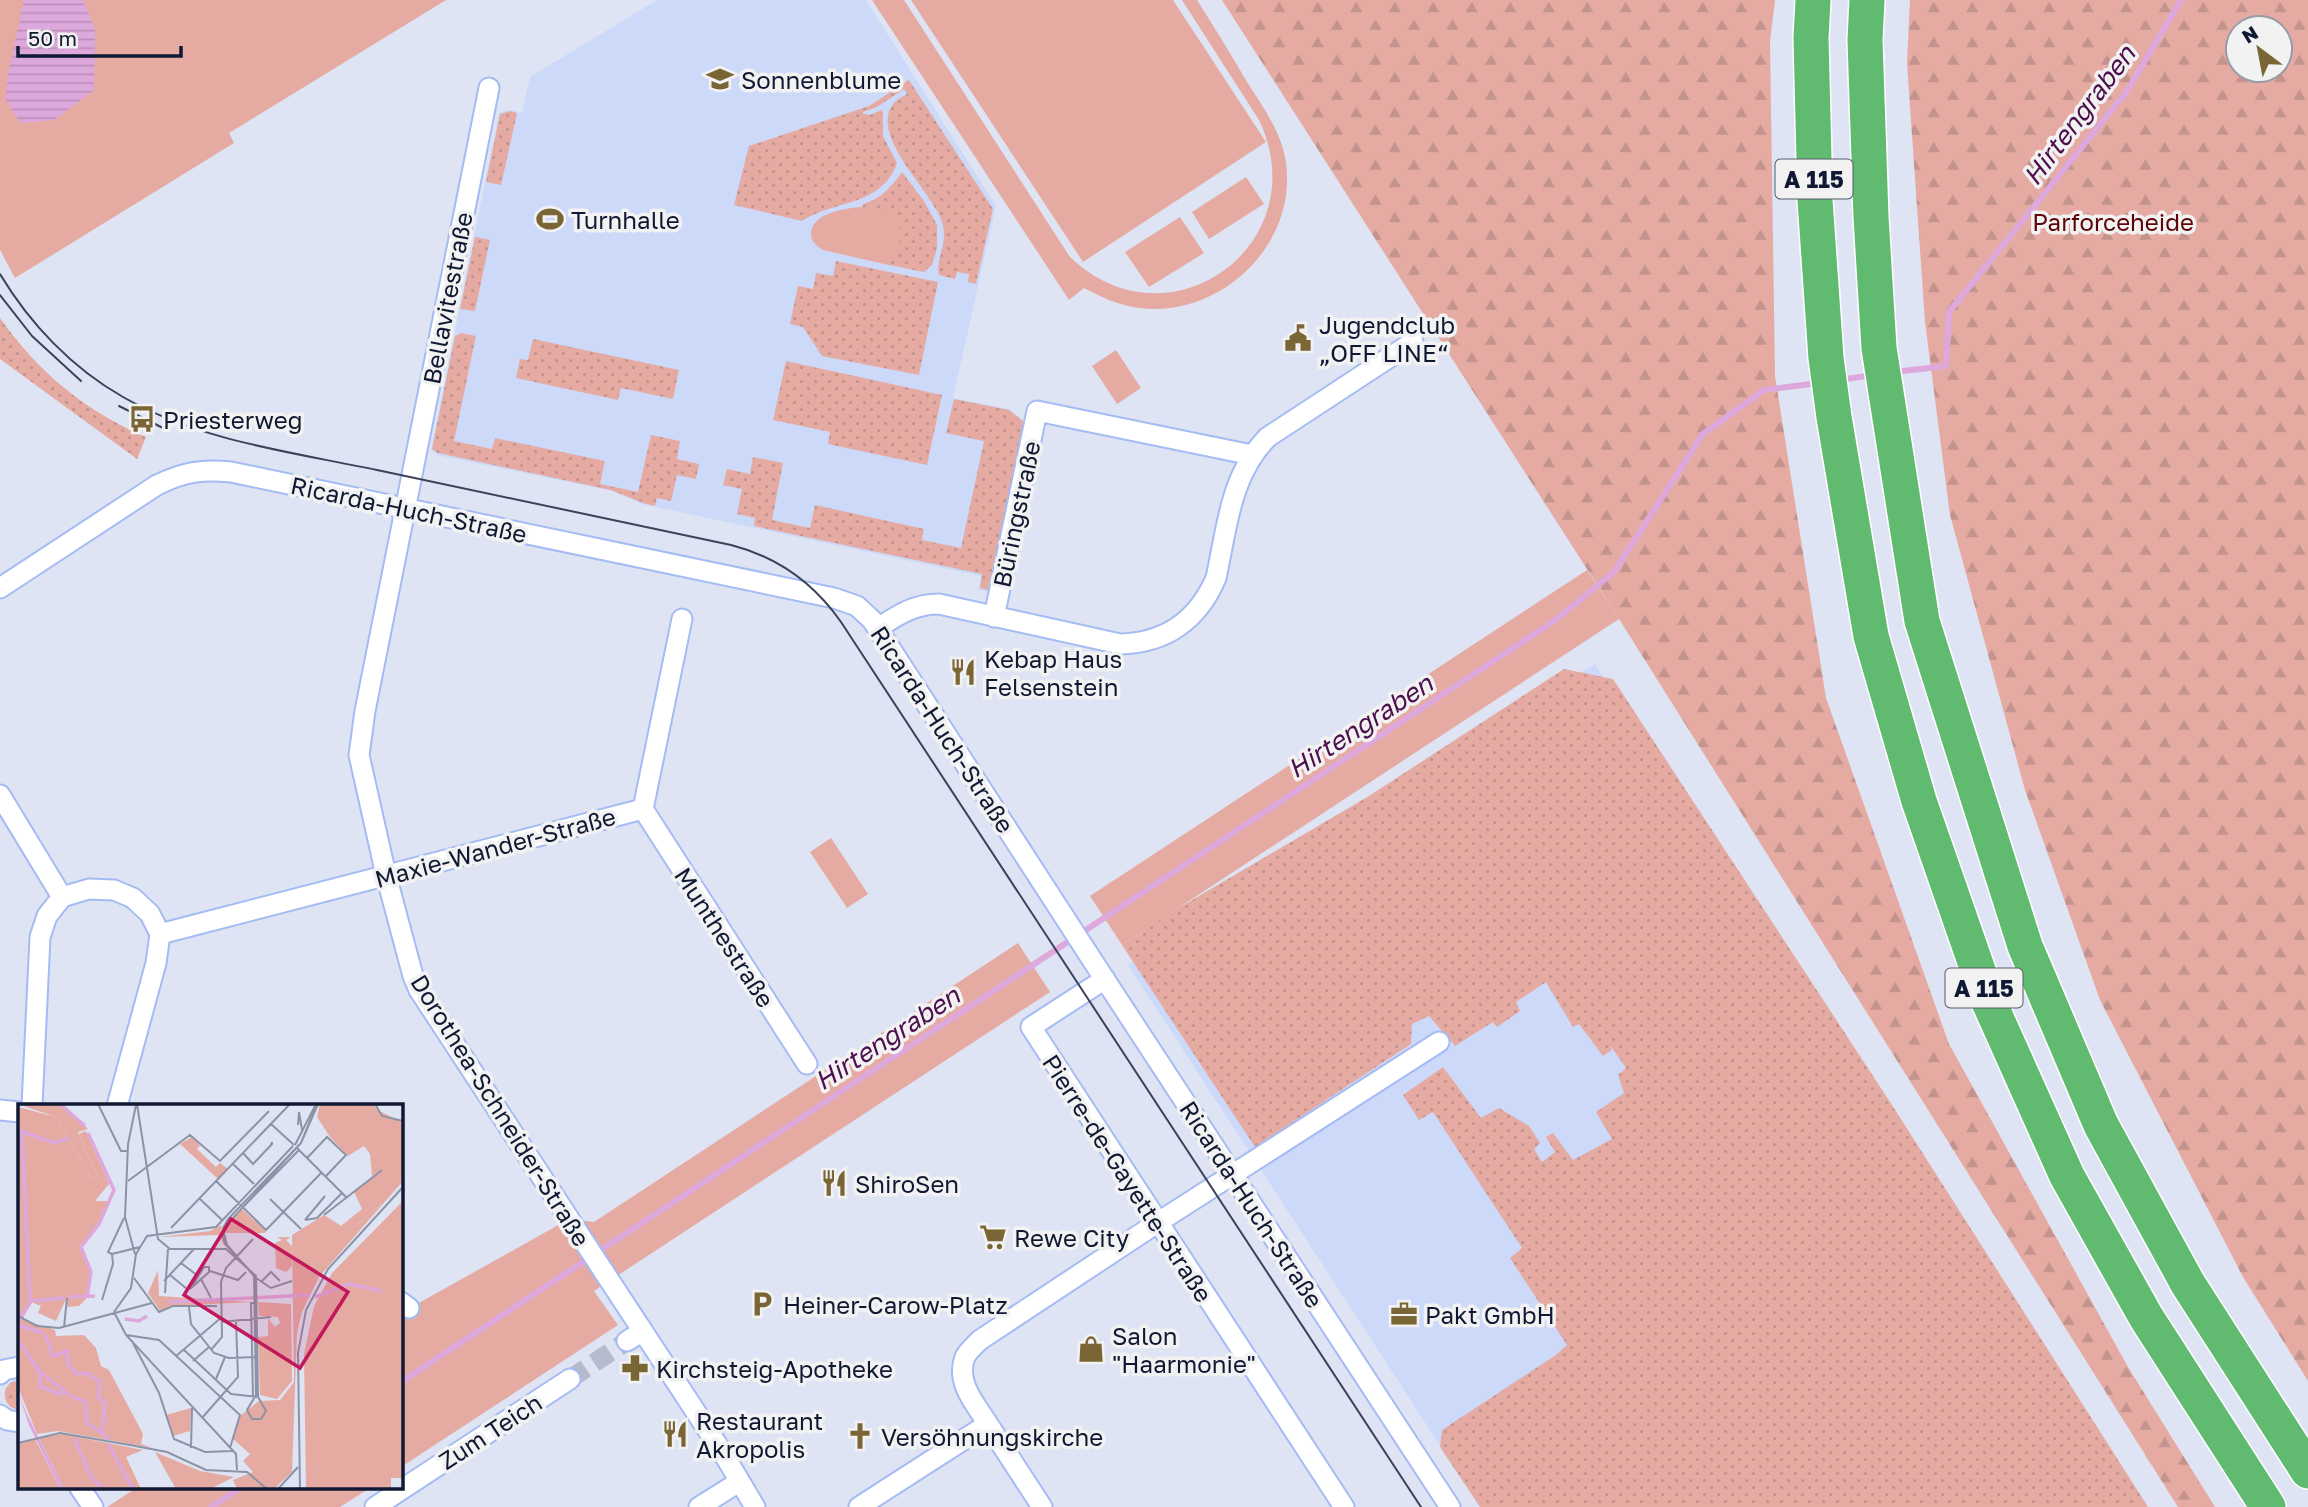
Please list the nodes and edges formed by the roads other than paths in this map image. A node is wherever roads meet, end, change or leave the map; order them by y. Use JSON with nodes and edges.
{"nodes":[{"id":1,"x":1813,"y":0,"type":"edge"},
{"id":2,"x":1867,"y":0,"type":"edge"},
{"id":3,"x":488,"y":88,"type":"dead end"},
{"id":4,"x":1413,"y":342,"type":"dead end"},
{"id":5,"x":1252,"y":455,"type":"junction"},
{"id":6,"x":405,"y":508,"type":"junction"},
{"id":7,"x":0,"y":588,"type":"edge"},
{"id":8,"x":995,"y":617,"type":"junction"},
{"id":9,"x":682,"y":619,"type":"dead end"},
{"id":10,"x":877,"y":628,"type":"junction"},
{"id":11,"x":0,"y":795,"type":"edge"},
{"id":12,"x":643,"y":809,"type":"junction"},
{"id":13,"x":386,"y":875,"type":"junction"},
{"id":14,"x":62,"y":897,"type":"junction"},
{"id":15,"x":160,"y":934,"type":"junction"},
{"id":16,"x":1105,"y":979,"type":"junction"},
{"id":17,"x":1439,"y":1042,"type":"dead end"},
{"id":18,"x":807,"y":1064,"type":"dead end"},
{"id":19,"x":32,"y":1104,"type":"edge"},
{"id":20,"x":118,"y":1104,"type":"edge"},
{"id":21,"x":0,"y":1110,"type":"edge"},
{"id":22,"x":18,"y":1112,"type":"edge"},
{"id":23,"x":1232,"y":1175,"type":"junction"},
{"id":24,"x":1157,"y":1223,"type":"junction"},
{"id":25,"x":18,"y":1367,"type":"edge"},
{"id":26,"x":0,"y":1374,"type":"edge"},
{"id":27,"x":570,"y":1379,"type":"tunnel mouth"},
{"id":28,"x":0,"y":1415,"type":"edge"},
{"id":29,"x":18,"y":1422,"type":"edge"},
{"id":30,"x":988,"y":1424,"type":"junction"},
{"id":31,"x":2308,"y":1471,"type":"edge"},
{"id":32,"x":739,"y":1482,"type":"junction"},
{"id":33,"x":402,"y":1489,"type":"edge"},
{"id":34,"x":81,"y":1490,"type":"edge"},
{"id":35,"x":401,"y":1490,"type":"edge"},
{"id":36,"x":93,"y":1507,"type":"edge"},
{"id":37,"x":375,"y":1507,"type":"edge"},
{"id":38,"x":699,"y":1507,"type":"edge"},
{"id":39,"x":755,"y":1507,"type":"edge"},
{"id":40,"x":859,"y":1507,"type":"edge"},
{"id":41,"x":1042,"y":1507,"type":"edge"},
{"id":42,"x":1344,"y":1507,"type":"edge"},
{"id":43,"x":1450,"y":1507,"type":"edge"},
{"id":44,"x":2268,"y":1507,"type":"edge"}],
"edges":[{"from":1,"to":44,"type":"highway","number":"A 115"},
{"from":2,"to":31,"type":"highway","number":"A 115"},
{"from":3,"to":6,"type":"street","name":"Bellavitestraße"},
{"from":4,"to":5,"type":"street"},
{"from":5,"to":8,"type":"street"},
{"from":5,"to":8,"type":"street","name":"Büringstraße"},
{"from":6,"to":7,"type":"street","name":"Ricarda-Huch-Straße"},
{"from":6,"to":10,"type":"street","name":"Ricarda-Huch-Straße"},
{"from":6,"to":13,"type":"street","name":"Dorothea-Schneider-Straße"},
{"from":8,"to":10,"type":"street"},
{"from":9,"to":12,"type":"street","name":"Maxie-Wander-Straße"},
{"from":10,"to":16,"type":"street","name":"Ricarda-Huch-Straße"},
{"from":11,"to":14,"type":"street"},
{"from":12,"to":13,"type":"street","name":"Maxie-Wander-Straße"},
{"from":12,"to":18,"type":"street","name":"Munthestraße"},
{"from":13,"to":15,"type":"street","name":"Maxie-Wander-Straße"},
{"from":13,"to":32,"type":"street","name":"Dorothea-Schneider-Straße"},
{"from":14,"to":15,"type":"street"},
{"from":14,"to":19,"type":"street"},
{"from":15,"to":20,"type":"street"},
{"from":16,"to":23,"type":"street","name":"Ricarda-Huch-Straße"},
{"from":16,"to":24,"type":"street","name":"Pierre-de-Gayette-Straße"},
{"from":17,"to":23,"type":"street"},
{"from":21,"to":22,"type":"street"},
{"from":23,"to":24,"type":"street"},
{"from":23,"to":43,"type":"street","name":"Ricarda-Huch-Straße"},
{"from":24,"to":30,"type":"street"},
{"from":24,"to":42,"type":"street","name":"Pierre-de-Gayette-Straße"},
{"from":25,"to":26,"type":"street"},
{"from":27,"to":33,"type":"street","name":"Zum Teich"},
{"from":28,"to":29,"type":"street"},
{"from":30,"to":40,"type":"street"},
{"from":30,"to":41,"type":"street"},
{"from":32,"to":38,"type":"street"},
{"from":32,"to":39,"type":"street","name":"Dorothea-Schneider-Straße"},
{"from":34,"to":36,"type":"street"},
{"from":35,"to":37,"type":"street","name":"Zum Teich"}]}
